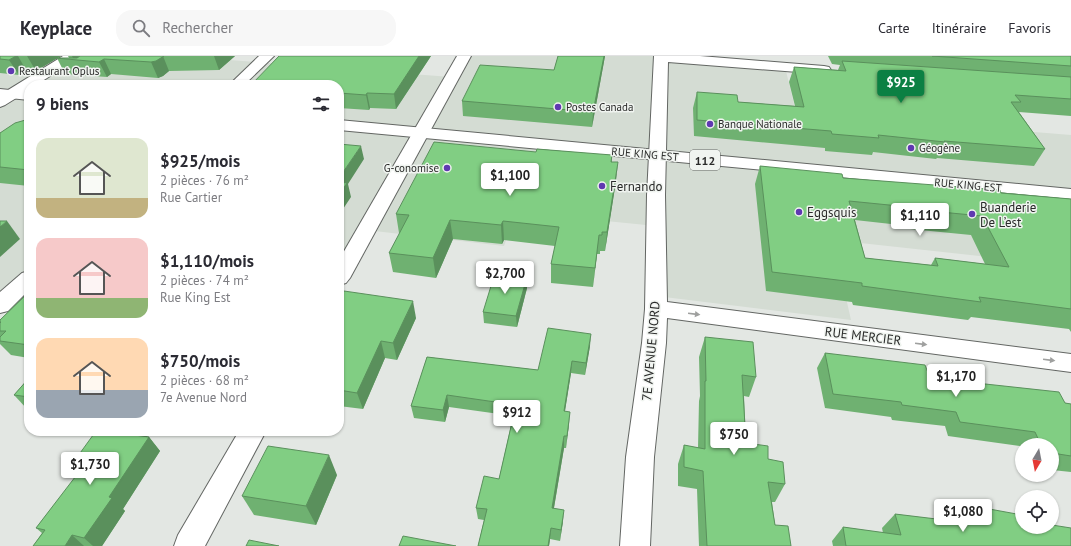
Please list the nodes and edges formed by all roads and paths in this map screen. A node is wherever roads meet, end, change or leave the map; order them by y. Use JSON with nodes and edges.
{"nodes":[{"id":1,"x":267,"y":56,"type":"edge"},
{"id":2,"x":464,"y":56,"type":"edge"},
{"id":3,"x":661,"y":57,"type":"edge"},
{"id":4,"x":73,"y":63,"type":"edge"},
{"id":5,"x":840,"y":71,"type":"edge"},
{"id":6,"x":32,"y":80,"type":"edge"},
{"id":7,"x":241,"y":80,"type":"edge"},
{"id":8,"x":24,"y":85,"type":"edge"},
{"id":9,"x":4,"y":96,"type":"edge"},
{"id":10,"x":24,"y":96,"type":"edge"},
{"id":11,"x":344,"y":125,"type":"edge"},
{"id":12,"x":420,"y":133,"type":"junction"},
{"id":13,"x":658,"y":156,"type":"junction"},
{"id":14,"x":1071,"y":194,"type":"edge"},
{"id":15,"x":344,"y":269,"type":"edge"},
{"id":16,"x":24,"y":283,"type":"edge"},
{"id":17,"x":0,"y":305,"type":"edge"},
{"id":18,"x":656,"y":309,"type":"junction"},
{"id":19,"x":1071,"y":363,"type":"edge"},
{"id":20,"x":250,"y":436,"type":"edge"},
{"id":21,"x":189,"y":546,"type":"edge"},
{"id":22,"x":635,"y":546,"type":"edge"}],
"edges":[{"from":1,"to":7,"type":"street"},
{"from":2,"to":12,"type":"street"},
{"from":3,"to":5,"type":"street"},
{"from":3,"to":13,"type":"street","name":"7E AVENUE NORD"},
{"from":4,"to":6,"type":"street"},
{"from":8,"to":9,"type":"street"},
{"from":9,"to":10,"type":"street"},
{"from":11,"to":12,"type":"street","name":"RUE KING EST","number":"112"},
{"from":12,"to":13,"type":"street","name":"RUE KING EST","number":"112"},
{"from":12,"to":15,"type":"street"},
{"from":13,"to":14,"type":"street","name":"RUE KING EST","number":"112"},
{"from":13,"to":18,"type":"street","name":"7E AVENUE NORD"},
{"from":16,"to":17,"type":"street"},
{"from":18,"to":19,"type":"street","name":"RUE MERCIER","one_way":true},
{"from":18,"to":22,"type":"street","name":"7E AVENUE NORD"},
{"from":20,"to":21,"type":"street"}]}
